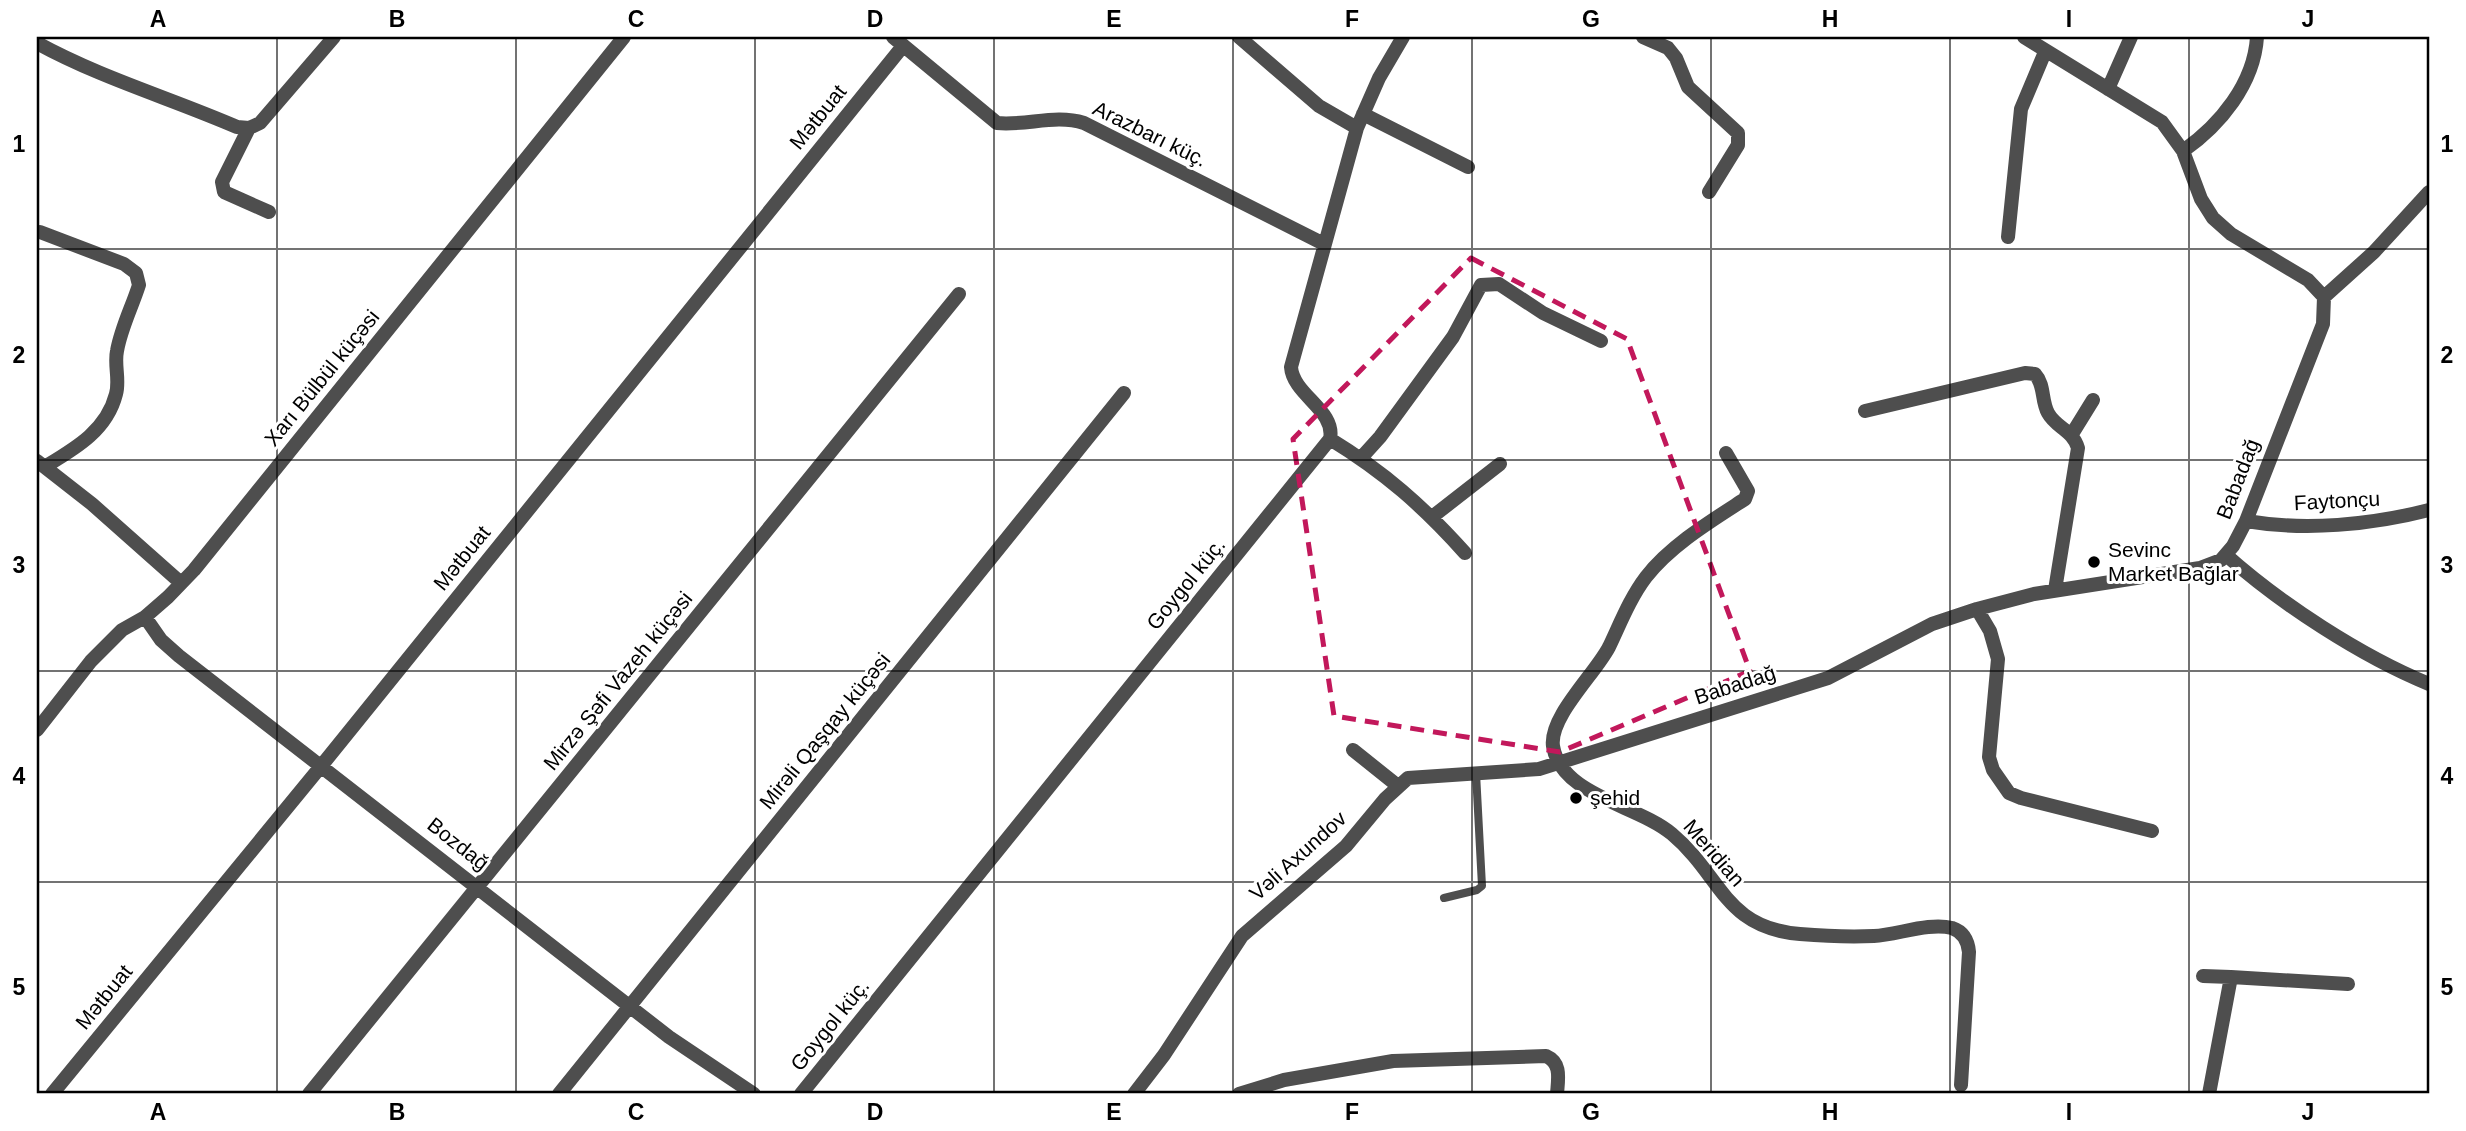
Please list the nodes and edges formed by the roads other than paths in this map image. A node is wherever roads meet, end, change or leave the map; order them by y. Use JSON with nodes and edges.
{"nodes":[{"id":1,"x":334,"y":37,"type":"edge"},
{"id":2,"x":624,"y":37,"type":"edge"},
{"id":3,"x":1239,"y":37,"type":"edge"},
{"id":4,"x":1403,"y":37,"type":"edge"},
{"id":5,"x":1643,"y":37,"type":"edge"},
{"id":6,"x":2024,"y":37,"type":"edge"},
{"id":7,"x":2131,"y":37,"type":"edge"},
{"id":8,"x":2257,"y":37,"type":"edge"},
{"id":9,"x":898,"y":41,"type":"edge"},
{"id":10,"x":37,"y":43,"type":"edge"},
{"id":11,"x":2045,"y":52,"type":"junction"},
{"id":12,"x":2108,"y":89,"type":"junction"},
{"id":13,"x":1360,"y":121,"type":"junction"},
{"id":14,"x":249,"y":128,"type":"junction"},
{"id":15,"x":2183,"y":152,"type":"junction"},
{"id":16,"x":1468,"y":167,"type":"dead end"},
{"id":17,"x":1709,"y":192,"type":"dead end"},
{"id":18,"x":2429,"y":192,"type":"edge"},
{"id":19,"x":269,"y":212,"type":"dead end"},
{"id":20,"x":40,"y":232,"type":"dead end"},
{"id":21,"x":2008,"y":237,"type":"dead end"},
{"id":22,"x":1324,"y":243,"type":"junction"},
{"id":23,"x":959,"y":294,"type":"dead end"},
{"id":24,"x":2324,"y":297,"type":"junction"},
{"id":25,"x":1601,"y":341,"type":"dead end"},
{"id":26,"x":1124,"y":393,"type":"dead end"},
{"id":27,"x":2093,"y":400,"type":"dead end"},
{"id":28,"x":1865,"y":411,"type":"dead end"},
{"id":29,"x":2072,"y":434,"type":"junction"},
{"id":30,"x":1330,"y":439,"type":"junction"},
{"id":31,"x":1726,"y":453,"type":"dead end"},
{"id":32,"x":1361,"y":458,"type":"junction"},
{"id":33,"x":41,"y":463,"type":"edge"},
{"id":34,"x":1500,"y":464,"type":"dead end"},
{"id":35,"x":2429,"y":510,"type":"edge"},
{"id":36,"x":1432,"y":517,"type":"junction"},
{"id":37,"x":2246,"y":521,"type":"junction"},
{"id":38,"x":1465,"y":553,"type":"dead end"},
{"id":39,"x":2226,"y":555,"type":"junction"},
{"id":40,"x":181,"y":583,"type":"junction"},
{"id":41,"x":2055,"y":590,"type":"junction"},
{"id":42,"x":1977,"y":609,"type":"junction"},
{"id":43,"x":145,"y":617,"type":"junction"},
{"id":44,"x":2429,"y":684,"type":"edge"},
{"id":45,"x":37,"y":730,"type":"edge"},
{"id":46,"x":1353,"y":750,"type":"dead end"},
{"id":47,"x":1559,"y":763,"type":"junction"},
{"id":48,"x":322,"y":765,"type":"junction"},
{"id":49,"x":1476,"y":773,"type":"junction"},
{"id":50,"x":1398,"y":786,"type":"junction"},
{"id":51,"x":2152,"y":831,"type":"dead end"},
{"id":52,"x":478,"y":886,"type":"junction"},
{"id":53,"x":1444,"y":898,"type":"dead end"},
{"id":54,"x":2203,"y":976,"type":"dead end"},
{"id":55,"x":2231,"y":977,"type":"junction"},
{"id":56,"x":2348,"y":984,"type":"dead end"},
{"id":57,"x":630,"y":1007,"type":"junction"},
{"id":58,"x":1961,"y":1085,"type":"dead end"},
{"id":59,"x":52,"y":1094,"type":"edge"},
{"id":60,"x":309,"y":1094,"type":"edge"},
{"id":61,"x":559,"y":1094,"type":"edge"},
{"id":62,"x":754,"y":1094,"type":"edge"},
{"id":63,"x":801,"y":1094,"type":"edge"},
{"id":64,"x":1134,"y":1094,"type":"edge"},
{"id":65,"x":1239,"y":1094,"type":"edge"},
{"id":66,"x":1557,"y":1094,"type":"edge"},
{"id":67,"x":2209,"y":1094,"type":"edge"}],
"edges":[{"from":1,"to":14,"type":"street"},
{"from":2,"to":40,"type":"street","name":"Xarı Bülbül küçəsi"},
{"from":3,"to":13,"type":"street"},
{"from":4,"to":13,"type":"street"},
{"from":5,"to":17,"type":"street"},
{"from":6,"to":11,"type":"street"},
{"from":7,"to":12,"type":"street"},
{"from":8,"to":15,"type":"street"},
{"from":9,"to":22,"type":"street","name":"Arazbarı küç."},
{"from":9,"to":48,"type":"street","name":"Mətbuat"},
{"from":10,"to":14,"type":"street"},
{"from":11,"to":12,"type":"street"},
{"from":11,"to":21,"type":"street"},
{"from":12,"to":15,"type":"street"},
{"from":13,"to":16,"type":"street"},
{"from":13,"to":22,"type":"street"},
{"from":14,"to":19,"type":"street"},
{"from":15,"to":24,"type":"street"},
{"from":18,"to":24,"type":"street"},
{"from":20,"to":33,"type":"street"},
{"from":22,"to":30,"type":"street"},
{"from":23,"to":52,"type":"street","name":"Mirzə Şəfi Vazeh küçəsi"},
{"from":24,"to":37,"type":"street","name":"Babadağ"},
{"from":25,"to":32,"type":"street"},
{"from":26,"to":57,"type":"street","name":"Mirəli Qaşqay küçəsi"},
{"from":27,"to":29,"type":"street"},
{"from":28,"to":29,"type":"street"},
{"from":29,"to":41,"type":"street"},
{"from":30,"to":32,"type":"street"},
{"from":30,"to":63,"type":"street","name":"Goygol küç."},
{"from":31,"to":47,"type":"street"},
{"from":32,"to":36,"type":"street"},
{"from":33,"to":40,"type":"street"},
{"from":34,"to":36,"type":"street"},
{"from":35,"to":37,"type":"street","name":"Faytonçu"},
{"from":36,"to":38,"type":"street"},
{"from":37,"to":39,"type":"street","name":"Babadağ"},
{"from":39,"to":41,"type":"street","name":"Babadağ"},
{"from":39,"to":44,"type":"street"},
{"from":40,"to":43,"type":"street","name":"Xarı Bülbül küçəsi"},
{"from":41,"to":42,"type":"street","name":"Babadağ"},
{"from":42,"to":47,"type":"street","name":"Babadağ"},
{"from":42,"to":51,"type":"street"},
{"from":43,"to":45,"type":"street","name":"Xarı Bülbül küçəsi"},
{"from":43,"to":48,"type":"street","name":"Bozdağ"},
{"from":46,"to":50,"type":"street"},
{"from":47,"to":49,"type":"street"},
{"from":47,"to":58,"type":"street","name":"Meridian"},
{"from":48,"to":52,"type":"street","name":"Bozdağ"},
{"from":48,"to":59,"type":"street","name":"Mətbuat"},
{"from":49,"to":50,"type":"street"},
{"from":49,"to":53,"type":"lane"},
{"from":50,"to":64,"type":"street","name":"Vəli Axundov"},
{"from":52,"to":57,"type":"street","name":"Bozdağ"},
{"from":52,"to":60,"type":"street","name":"Mirzə Şəfi Vazeh küçəsi"},
{"from":54,"to":55,"type":"street"},
{"from":55,"to":56,"type":"street"},
{"from":55,"to":67,"type":"street"},
{"from":57,"to":61,"type":"street","name":"Mirəli Qaşqay küçəsi"},
{"from":57,"to":62,"type":"street","name":"Bozdağ"},
{"from":65,"to":66,"type":"street"}]}
